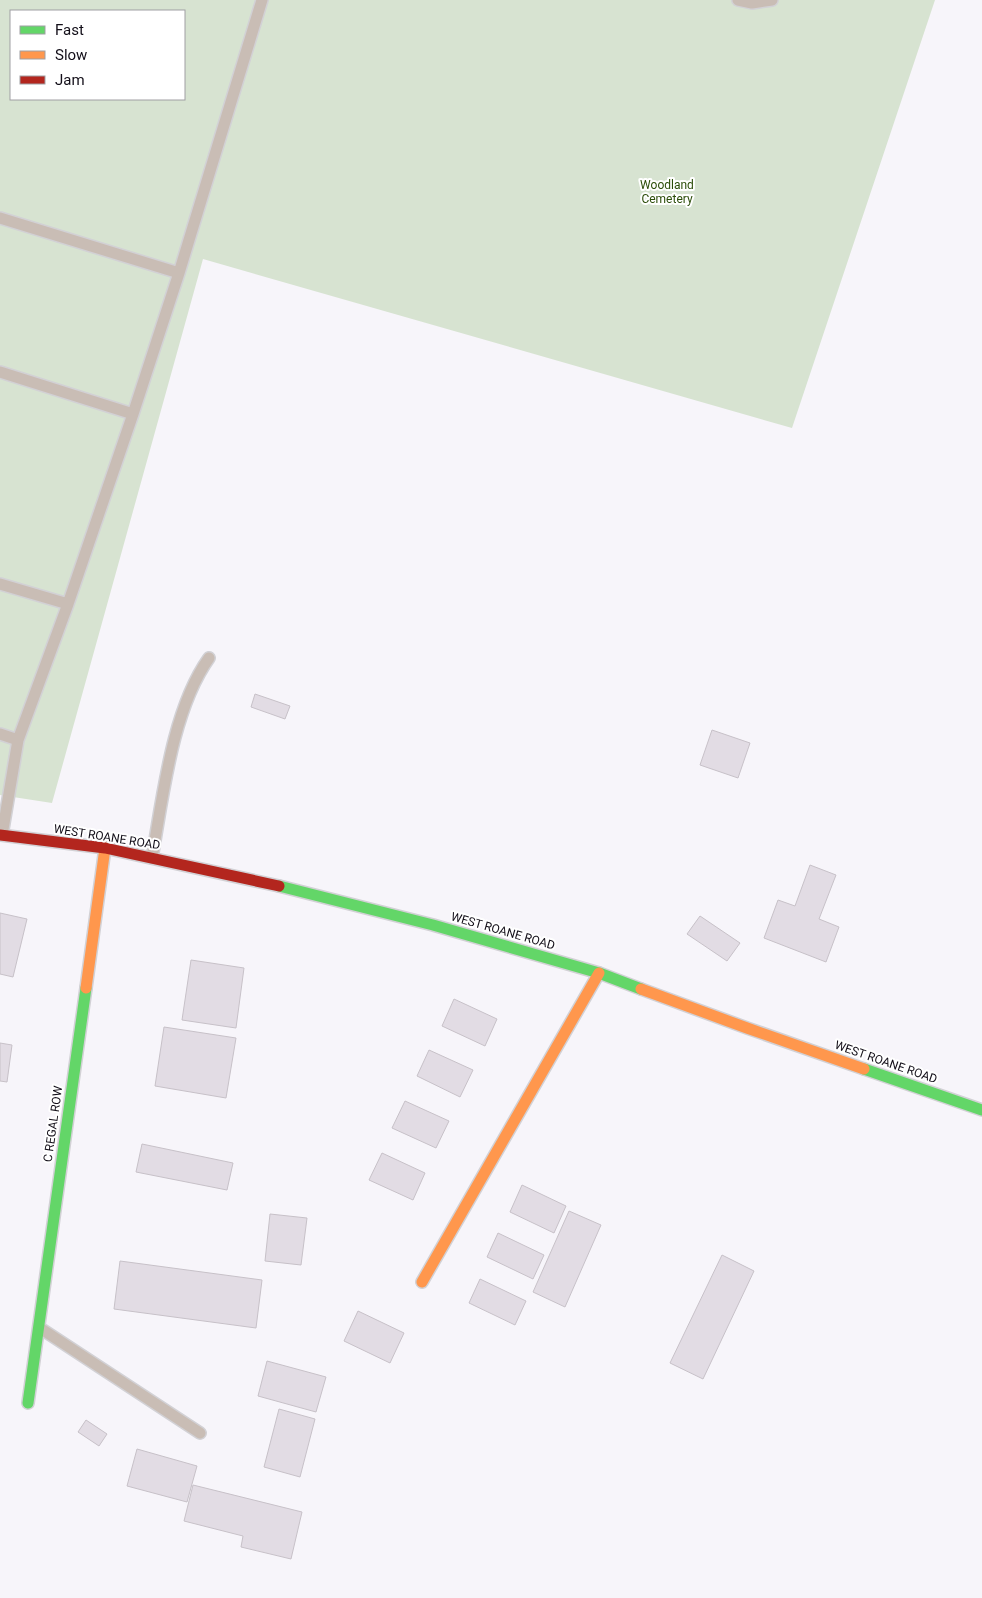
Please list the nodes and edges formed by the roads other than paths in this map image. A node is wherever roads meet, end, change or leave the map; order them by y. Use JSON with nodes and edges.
{"nodes":[{"id":1,"x":262,"y":0,"type":"edge"},
{"id":2,"x":738,"y":0,"type":"edge"},
{"id":3,"x":772,"y":0,"type":"edge"},
{"id":4,"x":0,"y":218,"type":"edge"},
{"id":5,"x":179,"y":273,"type":"junction"},
{"id":6,"x":0,"y":372,"type":"edge"},
{"id":7,"x":133,"y":414,"type":"junction"},
{"id":8,"x":0,"y":584,"type":"edge"},
{"id":9,"x":68,"y":604,"type":"junction"},
{"id":10,"x":209,"y":658,"type":"dead end"},
{"id":11,"x":0,"y":734,"type":"edge"},
{"id":12,"x":18,"y":740,"type":"junction"},
{"id":13,"x":1,"y":835,"type":"edge"},
{"id":14,"x":105,"y":848,"type":"junction"},
{"id":15,"x":152,"y":858,"type":"junction"},
{"id":16,"x":599,"y":973,"type":"junction"},
{"id":17,"x":982,"y":1110,"type":"edge"},
{"id":18,"x":422,"y":1282,"type":"dead end"},
{"id":19,"x":38,"y":1327,"type":"junction"},
{"id":20,"x":28,"y":1403,"type":"dead end"},
{"id":21,"x":200,"y":1433,"type":"dead end"}],
"edges":[{"from":1,"to":5,"type":"lane"},
{"from":2,"to":3,"type":"lane"},
{"from":4,"to":5,"type":"lane"},
{"from":5,"to":7,"type":"lane"},
{"from":6,"to":7,"type":"lane"},
{"from":7,"to":9,"type":"lane"},
{"from":8,"to":9,"type":"lane"},
{"from":9,"to":12,"type":"lane"},
{"from":10,"to":15,"type":"lane"},
{"from":11,"to":12,"type":"lane"},
{"from":12,"to":13,"type":"lane"},
{"from":13,"to":14,"type":"street","name":"WEST ROANE ROAD"},
{"from":14,"to":15,"type":"street","name":"WEST ROANE ROAD"},
{"from":14,"to":19,"type":"street","name":"C REGAL ROW"},
{"from":15,"to":16,"type":"street","name":"WEST ROANE ROAD"},
{"from":16,"to":17,"type":"street","name":"WEST ROANE ROAD"},
{"from":16,"to":18,"type":"street"},
{"from":19,"to":20,"type":"street","name":"C REGAL ROW"},
{"from":19,"to":21,"type":"lane"}]}
